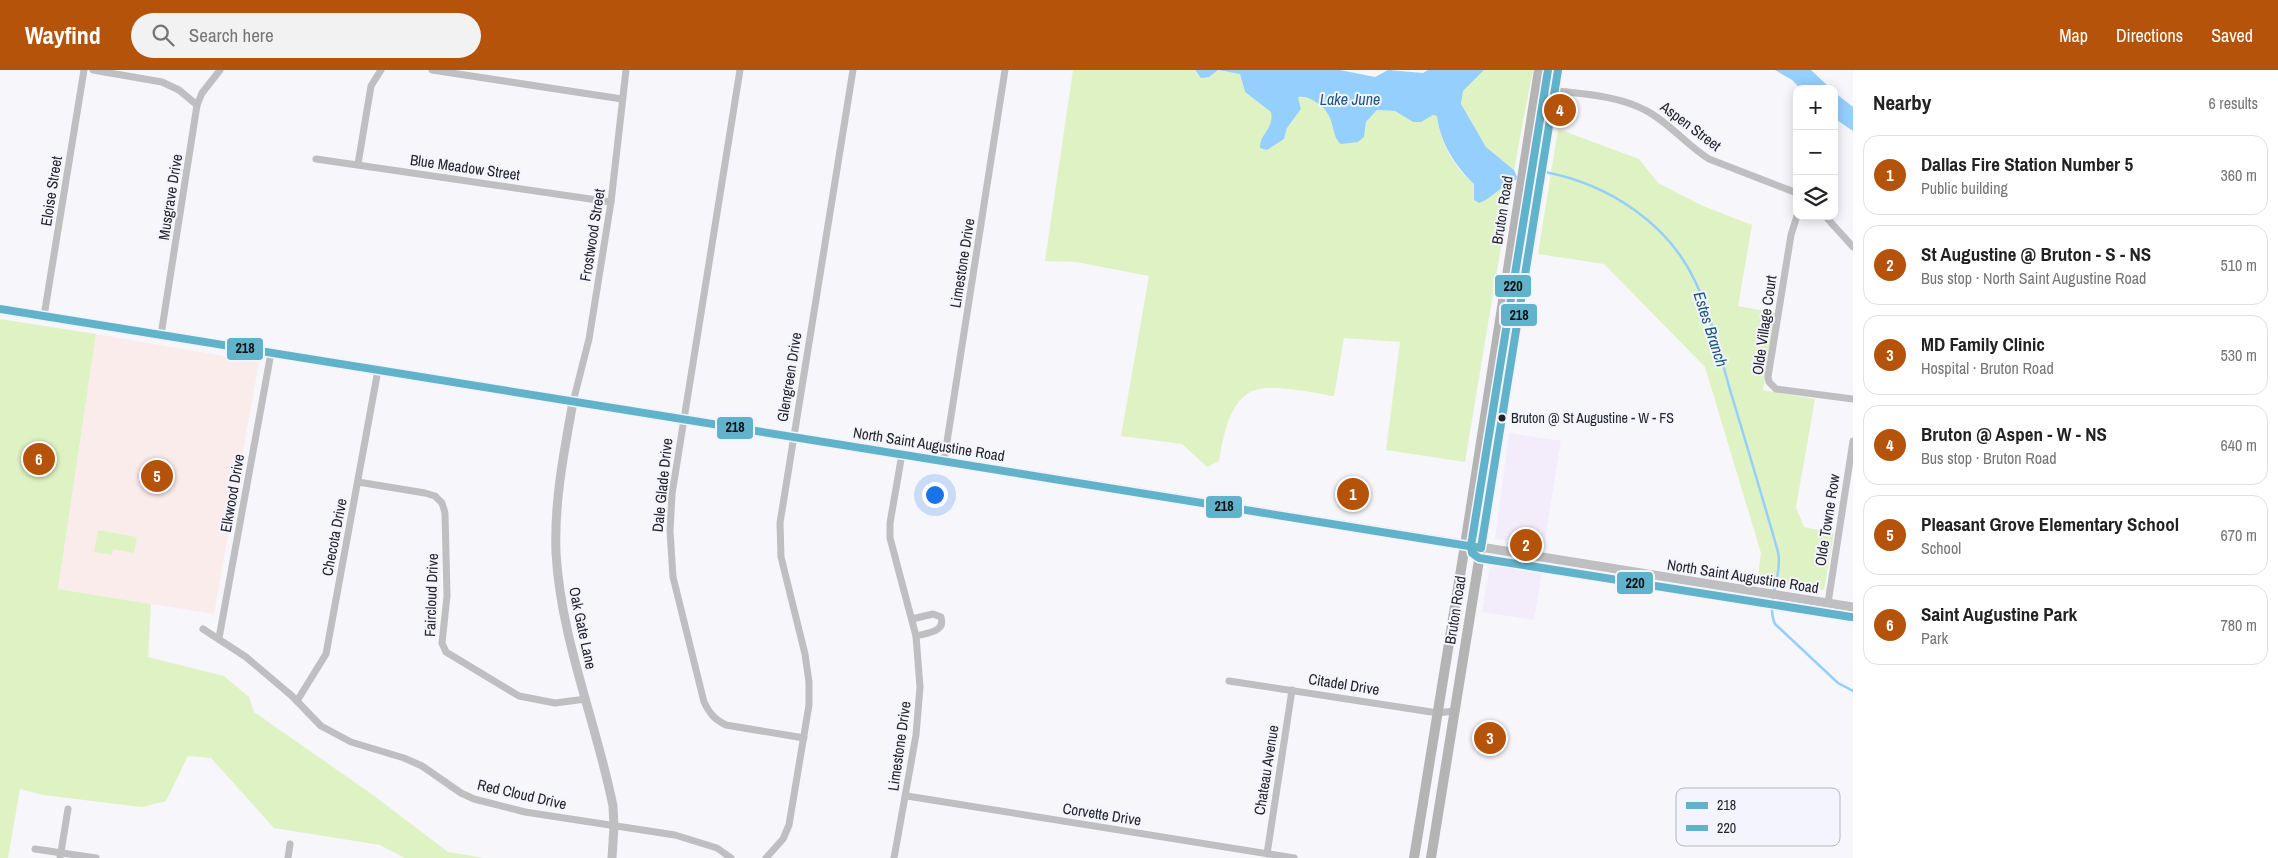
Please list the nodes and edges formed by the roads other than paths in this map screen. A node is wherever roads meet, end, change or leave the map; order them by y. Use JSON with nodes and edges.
{"nodes":[{"id":1,"x":84,"y":70,"type":"edge"},
{"id":2,"x":93,"y":70,"type":"edge"},
{"id":3,"x":145,"y":70,"type":"edge"},
{"id":4,"x":220,"y":70,"type":"edge"},
{"id":5,"x":381,"y":70,"type":"edge"},
{"id":6,"x":432,"y":70,"type":"edge"},
{"id":7,"x":626,"y":70,"type":"edge"},
{"id":8,"x":740,"y":70,"type":"edge"},
{"id":9,"x":853,"y":70,"type":"edge"},
{"id":10,"x":1005,"y":70,"type":"edge"},
{"id":11,"x":1539,"y":70,"type":"edge"},
{"id":12,"x":1558,"y":70,"type":"edge"},
{"id":13,"x":144,"y":78,"type":"junction"},
{"id":14,"x":1536,"y":88,"type":"junction"},
{"id":15,"x":1554,"y":91,"type":"junction"},
{"id":16,"x":622,"y":100,"type":"junction"},
{"id":17,"x":197,"y":105,"type":"junction"},
{"id":18,"x":316,"y":159,"type":"dead end"},
{"id":19,"x":358,"y":164,"type":"junction"},
{"id":20,"x":1793,"y":191,"type":"edge"},
{"id":21,"x":611,"y":202,"type":"junction"},
{"id":22,"x":1795,"y":220,"type":"edge"},
{"id":23,"x":1829,"y":220,"type":"edge"},
{"id":24,"x":1853,"y":247,"type":"edge"},
{"id":25,"x":0,"y":309,"type":"edge"},
{"id":26,"x":44,"y":316,"type":"junction"},
{"id":27,"x":161,"y":335,"type":"junction"},
{"id":28,"x":1497,"y":336,"type":"junction"},
{"id":29,"x":1514,"y":339,"type":"junction"},
{"id":30,"x":272,"y":353,"type":"junction"},
{"id":31,"x":378,"y":370,"type":"junction"},
{"id":32,"x":1853,"y":399,"type":"edge"},
{"id":33,"x":573,"y":402,"type":"junction"},
{"id":34,"x":683,"y":419,"type":"junction"},
{"id":35,"x":793,"y":436,"type":"junction"},
{"id":36,"x":1853,"y":441,"type":"edge"},
{"id":37,"x":902,"y":454,"type":"junction"},
{"id":38,"x":944,"y":461,"type":"junction"},
{"id":39,"x":358,"y":482,"type":"junction"},
{"id":40,"x":1465,"y":545,"type":"junction"},
{"id":41,"x":1480,"y":548,"type":"junction"},
{"id":42,"x":1828,"y":604,"type":"junction"},
{"id":43,"x":1853,"y":608,"type":"edge"},
{"id":44,"x":912,"y":620,"type":"junction"},
{"id":45,"x":204,"y":629,"type":"dead end"},
{"id":46,"x":916,"y":636,"type":"junction"},
{"id":47,"x":219,"y":638,"type":"junction"},
{"id":48,"x":1229,"y":681,"type":"dead end"},
{"id":49,"x":1292,"y":690,"type":"junction"},
{"id":50,"x":586,"y":699,"type":"junction"},
{"id":51,"x":297,"y":701,"type":"junction"},
{"id":52,"x":1454,"y":711,"type":"junction"},
{"id":53,"x":1438,"y":713,"type":"junction"},
{"id":54,"x":804,"y":738,"type":"junction"},
{"id":55,"x":906,"y":796,"type":"junction"},
{"id":56,"x":68,"y":810,"type":"dead end"},
{"id":57,"x":614,"y":826,"type":"junction"},
{"id":58,"x":290,"y":844,"type":"dead end"},
{"id":59,"x":35,"y":849,"type":"dead end"},
{"id":60,"x":1267,"y":854,"type":"junction"},
{"id":61,"x":61,"y":855,"type":"edge"},
{"id":62,"x":96,"y":858,"type":"edge"},
{"id":63,"x":288,"y":858,"type":"edge"},
{"id":64,"x":612,"y":858,"type":"edge"},
{"id":65,"x":731,"y":858,"type":"edge"},
{"id":66,"x":766,"y":858,"type":"edge"},
{"id":67,"x":894,"y":858,"type":"edge"},
{"id":68,"x":1294,"y":858,"type":"edge"},
{"id":69,"x":1414,"y":858,"type":"edge"},
{"id":70,"x":1431,"y":858,"type":"edge"}],
"edges":[{"from":1,"to":26,"type":"street","name":"Eloise Street"},
{"from":2,"to":13,"type":"street"},
{"from":3,"to":13,"type":"street"},
{"from":4,"to":17,"type":"street","name":"Musgrave Drive"},
{"from":5,"to":19,"type":"street"},
{"from":6,"to":16,"type":"street"},
{"from":7,"to":16,"type":"street","name":"Frostwood Street"},
{"from":8,"to":34,"type":"street","name":"Dale Glade Drive"},
{"from":9,"to":35,"type":"street","name":"Glengreen Drive"},
{"from":10,"to":38,"type":"street","name":"Limestone Drive"},
{"from":11,"to":14,"type":"main road","name":"Bruton Road"},
{"from":12,"to":15,"type":"main road","name":"Bruton Road"},
{"from":13,"to":17,"type":"street"},
{"from":14,"to":15,"type":"street","name":"Aspen Street"},
{"from":14,"to":28,"type":"main road","name":"Bruton Road"},
{"from":15,"to":20,"type":"street","name":"Aspen Street"},
{"from":15,"to":29,"type":"main road","name":"Bruton Road"},
{"from":16,"to":21,"type":"street","name":"Frostwood Street"},
{"from":17,"to":27,"type":"street","name":"Musgrave Drive"},
{"from":18,"to":19,"type":"street","name":"Blue Meadow Street"},
{"from":19,"to":21,"type":"street","name":"Blue Meadow Street"},
{"from":21,"to":33,"type":"street","name":"Frostwood Street"},
{"from":22,"to":32,"type":"street","name":"Olde Village Court"},
{"from":23,"to":24,"type":"street"},
{"from":25,"to":26,"type":"street","name":"North Saint Augustine Road"},
{"from":26,"to":27,"type":"street","name":"North Saint Augustine Road"},
{"from":27,"to":30,"type":"street","name":"North Saint Augustine Road"},
{"from":28,"to":29,"type":"main road"},
{"from":28,"to":40,"type":"main road","name":"Bruton Road"},
{"from":29,"to":41,"type":"main road","name":"Bruton Road"},
{"from":30,"to":31,"type":"street","name":"North Saint Augustine Road"},
{"from":30,"to":47,"type":"street","name":"Elkwood Drive"},
{"from":31,"to":33,"type":"street","name":"North Saint Augustine Road"},
{"from":31,"to":39,"type":"street","name":"Checota Drive"},
{"from":33,"to":34,"type":"street","name":"North Saint Augustine Road"},
{"from":33,"to":50,"type":"street","name":"Oak Gate Lane"},
{"from":34,"to":35,"type":"street","name":"North Saint Augustine Road"},
{"from":34,"to":54,"type":"street","name":"Dale Glade Drive"},
{"from":35,"to":37,"type":"street","name":"North Saint Augustine Road"},
{"from":35,"to":54,"type":"street","name":"Glengreen Drive"},
{"from":36,"to":42,"type":"street","name":"Olde Towne Row"},
{"from":37,"to":38,"type":"street","name":"North Saint Augustine Road"},
{"from":37,"to":44,"type":"street","name":"Limestone Drive"},
{"from":38,"to":40,"type":"street","name":"North Saint Augustine Road"},
{"from":39,"to":50,"type":"street","name":"Faircloud Drive"},
{"from":39,"to":51,"type":"street","name":"Checota Drive"},
{"from":40,"to":41,"type":"street","name":"North Saint Augustine Road"},
{"from":40,"to":53,"type":"main road","name":"Bruton Road"},
{"from":41,"to":42,"type":"street","name":"North Saint Augustine Road"},
{"from":41,"to":52,"type":"main road","name":"Bruton Road"},
{"from":42,"to":43,"type":"street","name":"North Saint Augustine Road"},
{"from":44,"to":46,"type":"street","name":"Limestone Drive"},
{"from":44,"to":46,"type":"street"},
{"from":45,"to":47,"type":"street","name":"Red Cloud Drive"},
{"from":46,"to":55,"type":"street","name":"Limestone Drive"},
{"from":47,"to":51,"type":"street","name":"Red Cloud Drive"},
{"from":48,"to":49,"type":"street","name":"Citadel Drive"},
{"from":49,"to":53,"type":"street","name":"Citadel Drive"},
{"from":49,"to":60,"type":"street","name":"Chateau Avenue"},
{"from":50,"to":57,"type":"street","name":"Oak Gate Lane"},
{"from":51,"to":57,"type":"street","name":"Red Cloud Drive"},
{"from":52,"to":53,"type":"street","name":"Citadel Drive"},
{"from":52,"to":70,"type":"main road","name":"Bruton Road"},
{"from":53,"to":69,"type":"main road","name":"Bruton Road"},
{"from":54,"to":66,"type":"street","name":"Glengreen Drive"},
{"from":55,"to":60,"type":"street","name":"Corvette Drive"},
{"from":55,"to":67,"type":"street","name":"Limestone Drive"},
{"from":56,"to":61,"type":"street"},
{"from":57,"to":64,"type":"street","name":"Oak Gate Lane"},
{"from":57,"to":65,"type":"street","name":"Red Cloud Drive"},
{"from":58,"to":63,"type":"street"},
{"from":59,"to":61,"type":"street"},
{"from":60,"to":68,"type":"street","name":"Corvette Drive"},
{"from":61,"to":62,"type":"street"}]}
